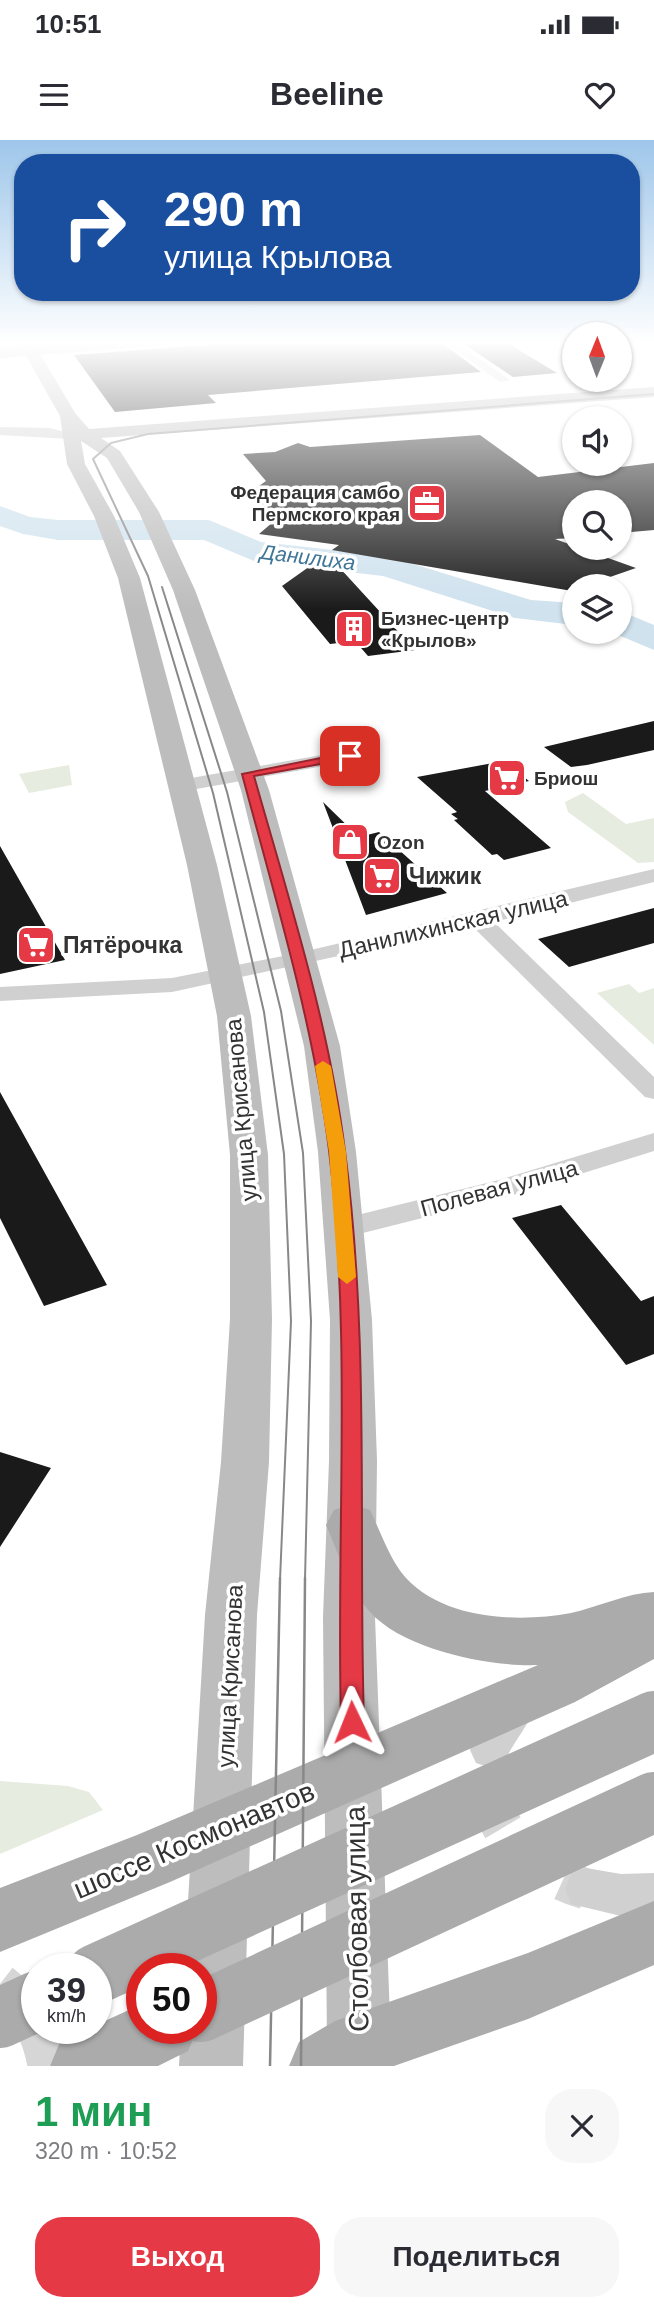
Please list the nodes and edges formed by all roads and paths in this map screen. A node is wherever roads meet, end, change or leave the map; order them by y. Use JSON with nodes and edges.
{"nodes":[{"id":1,"x":73,"y":430,"type":"edge"},
{"id":2,"x":186,"y":430,"type":"edge"},
{"id":3,"x":287,"y":430,"type":"edge"},
{"id":4,"x":0,"y":431,"type":"edge"},
{"id":5,"x":76,"y":439,"type":"junction"},
{"id":6,"x":101,"y":445,"type":"junction"},
{"id":7,"x":80,"y":472,"type":"joint"},
{"id":8,"x":350,"y":756,"type":"dead end"},
{"id":9,"x":248,"y":774,"type":"junction"},
{"id":10,"x":180,"y":786,"type":"junction"},
{"id":11,"x":654,"y":875,"type":"edge"},
{"id":12,"x":478,"y":919,"type":"junction"},
{"id":13,"x":298,"y":960,"type":"junction"},
{"id":14,"x":226,"y":975,"type":"junction"},
{"id":15,"x":0,"y":994,"type":"edge"},
{"id":16,"x":654,"y":1091,"type":"edge"},
{"id":17,"x":654,"y":1142,"type":"edge"},
{"id":18,"x":343,"y":1228,"type":"junction"},
{"id":19,"x":352,"y":1525,"type":"junction"},
{"id":20,"x":654,"y":1615,"type":"edge"},
{"id":21,"x":654,"y":1632,"type":"edge"},
{"id":22,"x":555,"y":1684,"type":"junction"},
{"id":23,"x":654,"y":1721,"type":"edge"},
{"id":24,"x":490,"y":1750,"type":"dead end"},
{"id":25,"x":354,"y":1772,"type":"junction"},
{"id":26,"x":654,"y":1802,"type":"edge"},
{"id":27,"x":222,"y":1829,"type":"junction"},
{"id":28,"x":586,"y":1889,"type":"tunnel mouth"},
{"id":29,"x":654,"y":1894,"type":"edge"},
{"id":30,"x":0,"y":1920,"type":"edge"},
{"id":31,"x":654,"y":1933,"type":"edge"},
{"id":32,"x":112,"y":1967,"type":"edge"},
{"id":33,"x":217,"y":2005,"type":"edge"},
{"id":34,"x":21,"y":2008,"type":"edge"},
{"id":35,"x":0,"y":2018,"type":"edge"},
{"id":36,"x":131,"y":2044,"type":"edge"},
{"id":37,"x":347,"y":2059,"type":"edge"},
{"id":38,"x":84,"y":2066,"type":"edge"},
{"id":39,"x":211,"y":2066,"type":"edge"}],
"edges":[{"from":1,"to":5,"type":"main road","name":"улица Крисанова"},
{"from":2,"to":5,"type":"main road"},
{"from":3,"to":6,"type":"main road"},
{"from":4,"to":5,"type":"street"},
{"from":5,"to":6,"type":"main road","name":"улица Крисанова"},
{"from":5,"to":7,"type":"main road","name":"улица Крисанова"},
{"from":6,"to":9,"type":"main road","name":"улица Крисанова"},
{"from":7,"to":10,"type":"main road","name":"улица Крисанова"},
{"from":8,"to":9,"type":"street"},
{"from":9,"to":10,"type":"street"},
{"from":9,"to":13,"type":"main road","name":"улица Крисанова"},
{"from":10,"to":14,"type":"main road","name":"улица Крисанова"},
{"from":11,"to":12,"type":"street","name":"Данилихинская улица"},
{"from":12,"to":13,"type":"street","name":"Данилихинская улица"},
{"from":12,"to":16,"type":"street"},
{"from":13,"to":14,"type":"street","name":"Данилихинская улица"},
{"from":13,"to":18,"type":"main road","name":"улица Крисанова"},
{"from":14,"to":15,"type":"street","name":"Данилихинская улица"},
{"from":14,"to":27,"type":"main road","name":"улица Крисанова"},
{"from":17,"to":18,"type":"street","name":"Полевая улица"},
{"from":18,"to":19,"type":"main road","name":"улица Крисанова"},
{"from":19,"to":20,"type":"main road"},
{"from":19,"to":25,"type":"main road","name":"улица Крисанова"},
{"from":21,"to":22,"type":"main road","name":"шоссе Космонавтов"},
{"from":22,"to":24,"type":"street"},
{"from":22,"to":25,"type":"main road","name":"шоссе Космонавтов"},
{"from":23,"to":32,"type":"main road","bridge":true},
{"from":25,"to":27,"type":"main road","name":"шоссе Космонавтов"},
{"from":25,"to":37,"type":"main road","name":"Столбовая улица"},
{"from":26,"to":33,"type":"main road","bridge":true},
{"from":27,"to":30,"type":"main road","name":"шоссе Космонавтов"},
{"from":27,"to":39,"type":"main road"},
{"from":28,"to":29,"type":"street"},
{"from":31,"to":37,"type":"main road"},
{"from":34,"to":35,"type":"main road","bridge":true},
{"from":36,"to":38,"type":"main road"}]}
